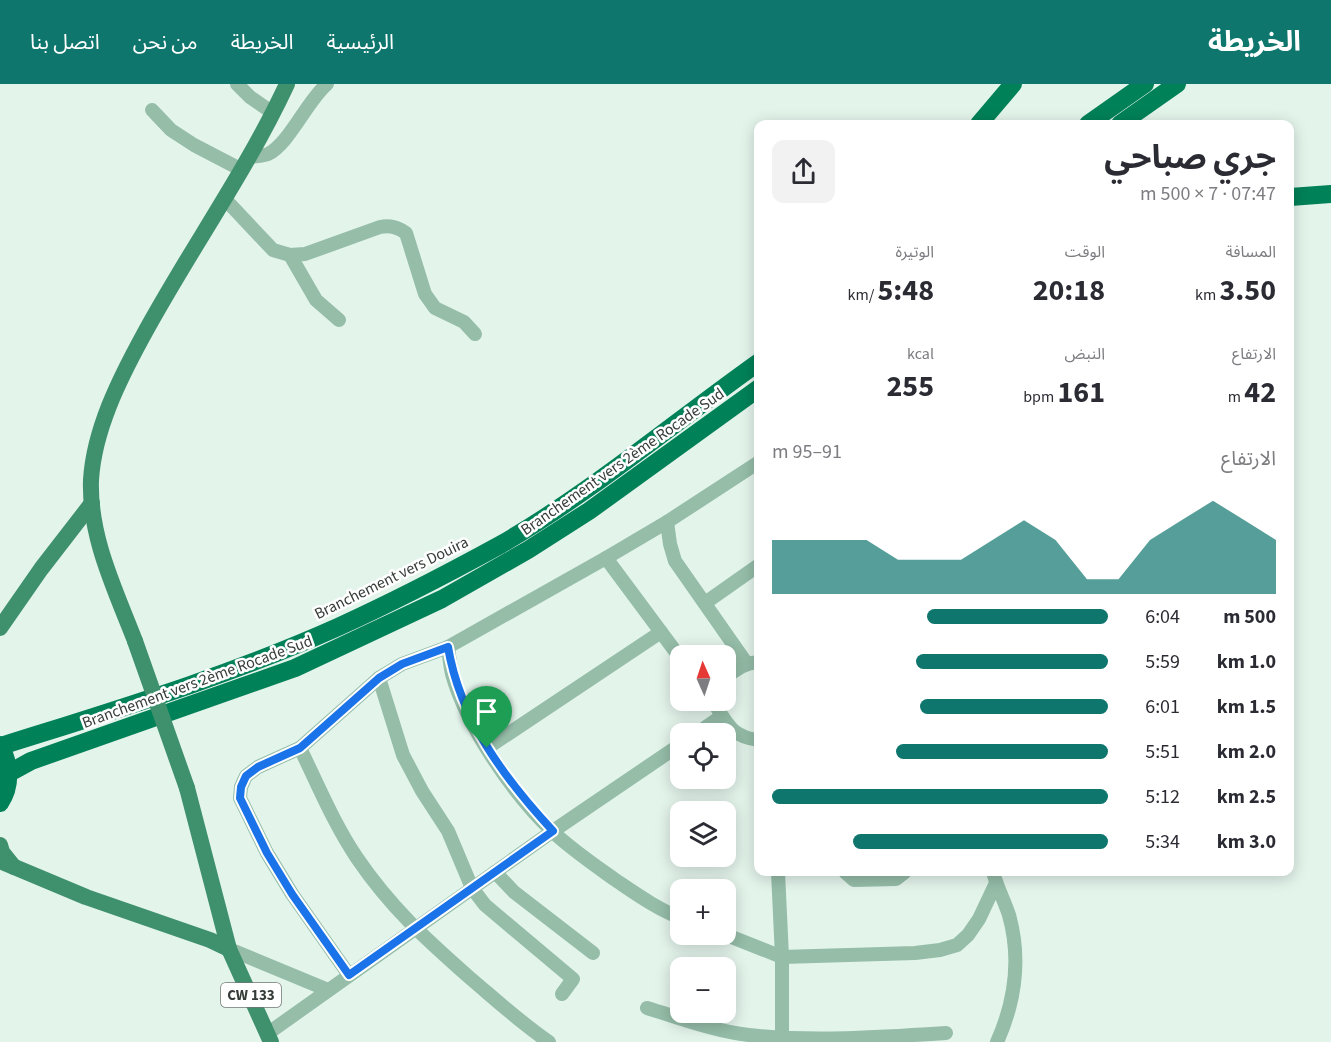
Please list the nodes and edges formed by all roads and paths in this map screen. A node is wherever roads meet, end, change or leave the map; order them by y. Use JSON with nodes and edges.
{"nodes":[{"id":1,"x":237,"y":84,"type":"edge"},
{"id":2,"x":287,"y":84,"type":"edge"},
{"id":3,"x":327,"y":84,"type":"edge"},
{"id":4,"x":1013,"y":84,"type":"edge"},
{"id":5,"x":1145,"y":84,"type":"edge"},
{"id":6,"x":1177,"y":84,"type":"edge"},
{"id":7,"x":152,"y":110,"type":"dead end"},
{"id":8,"x":273,"y":113,"type":"junction"},
{"id":9,"x":982,"y":120,"type":"edge"},
{"id":10,"x":1094,"y":120,"type":"edge"},
{"id":11,"x":1126,"y":120,"type":"edge"},
{"id":12,"x":245,"y":164,"type":"junction"},
{"id":13,"x":1331,"y":194,"type":"edge"},
{"id":14,"x":1294,"y":197,"type":"edge"},
{"id":15,"x":224,"y":198,"type":"junction"},
{"id":16,"x":290,"y":255,"type":"junction"},
{"id":17,"x":339,"y":320,"type":"dead end"},
{"id":18,"x":475,"y":334,"type":"dead end"},
{"id":19,"x":754,"y":365,"type":"edge"},
{"id":20,"x":754,"y":392,"type":"edge"},
{"id":21,"x":754,"y":465,"type":"edge"},
{"id":22,"x":92,"y":503,"type":"junction"},
{"id":23,"x":668,"y":522,"type":"junction"},
{"id":24,"x":606,"y":558,"type":"junction"},
{"id":25,"x":754,"y":569,"type":"edge"},
{"id":26,"x":705,"y":603,"type":"junction"},
{"id":27,"x":0,"y":628,"type":"edge"},
{"id":28,"x":661,"y":632,"type":"junction"},
{"id":29,"x":671,"y":645,"type":"edge"},
{"id":30,"x":448,"y":647,"type":"junction"},
{"id":31,"x":753,"y":663,"type":"edge"},
{"id":32,"x":736,"y":669,"type":"edge"},
{"id":33,"x":379,"y":678,"type":"junction"},
{"id":34,"x":720,"y":711,"type":"edge"},
{"id":35,"x":721,"y":711,"type":"edge"},
{"id":36,"x":707,"y":723,"type":"edge"},
{"id":37,"x":754,"y":740,"type":"edge"},
{"id":38,"x":1,"y":746,"type":"edge"},
{"id":39,"x":300,"y":748,"type":"junction"},
{"id":40,"x":487,"y":748,"type":"junction"},
{"id":41,"x":670,"y":751,"type":"edge"},
{"id":42,"x":9,"y":773,"type":"junction"},
{"id":43,"x":0,"y":803,"type":"edge"},
{"id":44,"x":553,"y":831,"type":"junction"},
{"id":45,"x":0,"y":845,"type":"edge"},
{"id":46,"x":0,"y":861,"type":"edge"},
{"id":47,"x":495,"y":872,"type":"junction"},
{"id":48,"x":26,"y":873,"type":"junction"},
{"id":49,"x":778,"y":876,"type":"edge"},
{"id":50,"x":850,"y":876,"type":"edge"},
{"id":51,"x":900,"y":876,"type":"edge"},
{"id":52,"x":995,"y":877,"type":"edge"},
{"id":53,"x":472,"y":888,"type":"junction"},
{"id":54,"x":670,"y":912,"type":"edge"},
{"id":55,"x":414,"y":928,"type":"junction"},
{"id":56,"x":736,"y":939,"type":"edge"},
{"id":57,"x":229,"y":949,"type":"junction"},
{"id":58,"x":593,"y":953,"type":"dead end"},
{"id":59,"x":782,"y":957,"type":"junction"},
{"id":60,"x":349,"y":975,"type":"junction"},
{"id":61,"x":328,"y":990,"type":"junction"},
{"id":62,"x":562,"y":994,"type":"dead end"},
{"id":63,"x":647,"y":1008,"type":"dead end"},
{"id":64,"x":946,"y":1033,"type":"dead end"},
{"id":65,"x":269,"y":1038,"type":"edge"},
{"id":66,"x":782,"y":1040,"type":"edge"},
{"id":67,"x":549,"y":1042,"type":"edge"},
{"id":68,"x":997,"y":1042,"type":"edge"}],
"edges":[{"from":1,"to":8,"type":"street"},
{"from":2,"to":8,"type":"main road","number":"CW 133"},
{"from":3,"to":12,"type":"street"},
{"from":4,"to":9,"type":"highway"},
{"from":5,"to":10,"type":"highway"},
{"from":6,"to":11,"type":"highway"},
{"from":7,"to":12,"type":"street"},
{"from":8,"to":12,"type":"main road","number":"CW 133"},
{"from":12,"to":15,"type":"main road","number":"CW 133"},
{"from":13,"to":14,"type":"highway"},
{"from":15,"to":16,"type":"street"},
{"from":15,"to":22,"type":"main road","number":"CW 133"},
{"from":16,"to":17,"type":"street"},
{"from":16,"to":18,"type":"street"},
{"from":19,"to":38,"type":"highway","name":"Branchement vers Douira"},
{"from":20,"to":42,"type":"highway","name":"Branchement vers 2ème Rocade Sud"},
{"from":21,"to":23,"type":"street"},
{"from":22,"to":27,"type":"main road"},
{"from":22,"to":57,"type":"main road","number":"CW 133","bridge":true},
{"from":23,"to":24,"type":"street"},
{"from":23,"to":26,"type":"street"},
{"from":24,"to":28,"type":"street"},
{"from":24,"to":30,"type":"street"},
{"from":25,"to":26,"type":"street"},
{"from":26,"to":31,"type":"street"},
{"from":28,"to":29,"type":"street"},
{"from":28,"to":40,"type":"street"},
{"from":30,"to":33,"type":"street"},
{"from":30,"to":40,"type":"street"},
{"from":31,"to":32,"type":"street"},
{"from":33,"to":39,"type":"street"},
{"from":33,"to":53,"type":"street"},
{"from":34,"to":36,"type":"street"},
{"from":35,"to":37,"type":"street"},
{"from":38,"to":42,"type":"highway"},
{"from":39,"to":55,"type":"street"},
{"from":39,"to":60,"type":"street"},
{"from":40,"to":44,"type":"street"},
{"from":41,"to":44,"type":"street"},
{"from":42,"to":43,"type":"highway"},
{"from":44,"to":47,"type":"street"},
{"from":44,"to":54,"type":"street"},
{"from":45,"to":48,"type":"main road"},
{"from":46,"to":48,"type":"main road"},
{"from":47,"to":53,"type":"street"},
{"from":47,"to":58,"type":"street"},
{"from":48,"to":57,"type":"main road"},
{"from":49,"to":59,"type":"street"},
{"from":50,"to":51,"type":"street"},
{"from":52,"to":59,"type":"street"},
{"from":52,"to":68,"type":"street"},
{"from":53,"to":55,"type":"street"},
{"from":53,"to":62,"type":"street"},
{"from":55,"to":60,"type":"street"},
{"from":55,"to":67,"type":"street"},
{"from":56,"to":59,"type":"street"},
{"from":57,"to":61,"type":"street"},
{"from":57,"to":65,"type":"main road","number":"CW 133"},
{"from":59,"to":66,"type":"street"},
{"from":60,"to":61,"type":"street"},
{"from":61,"to":65,"type":"street"},
{"from":63,"to":66,"type":"street"},
{"from":64,"to":66,"type":"street"}]}
